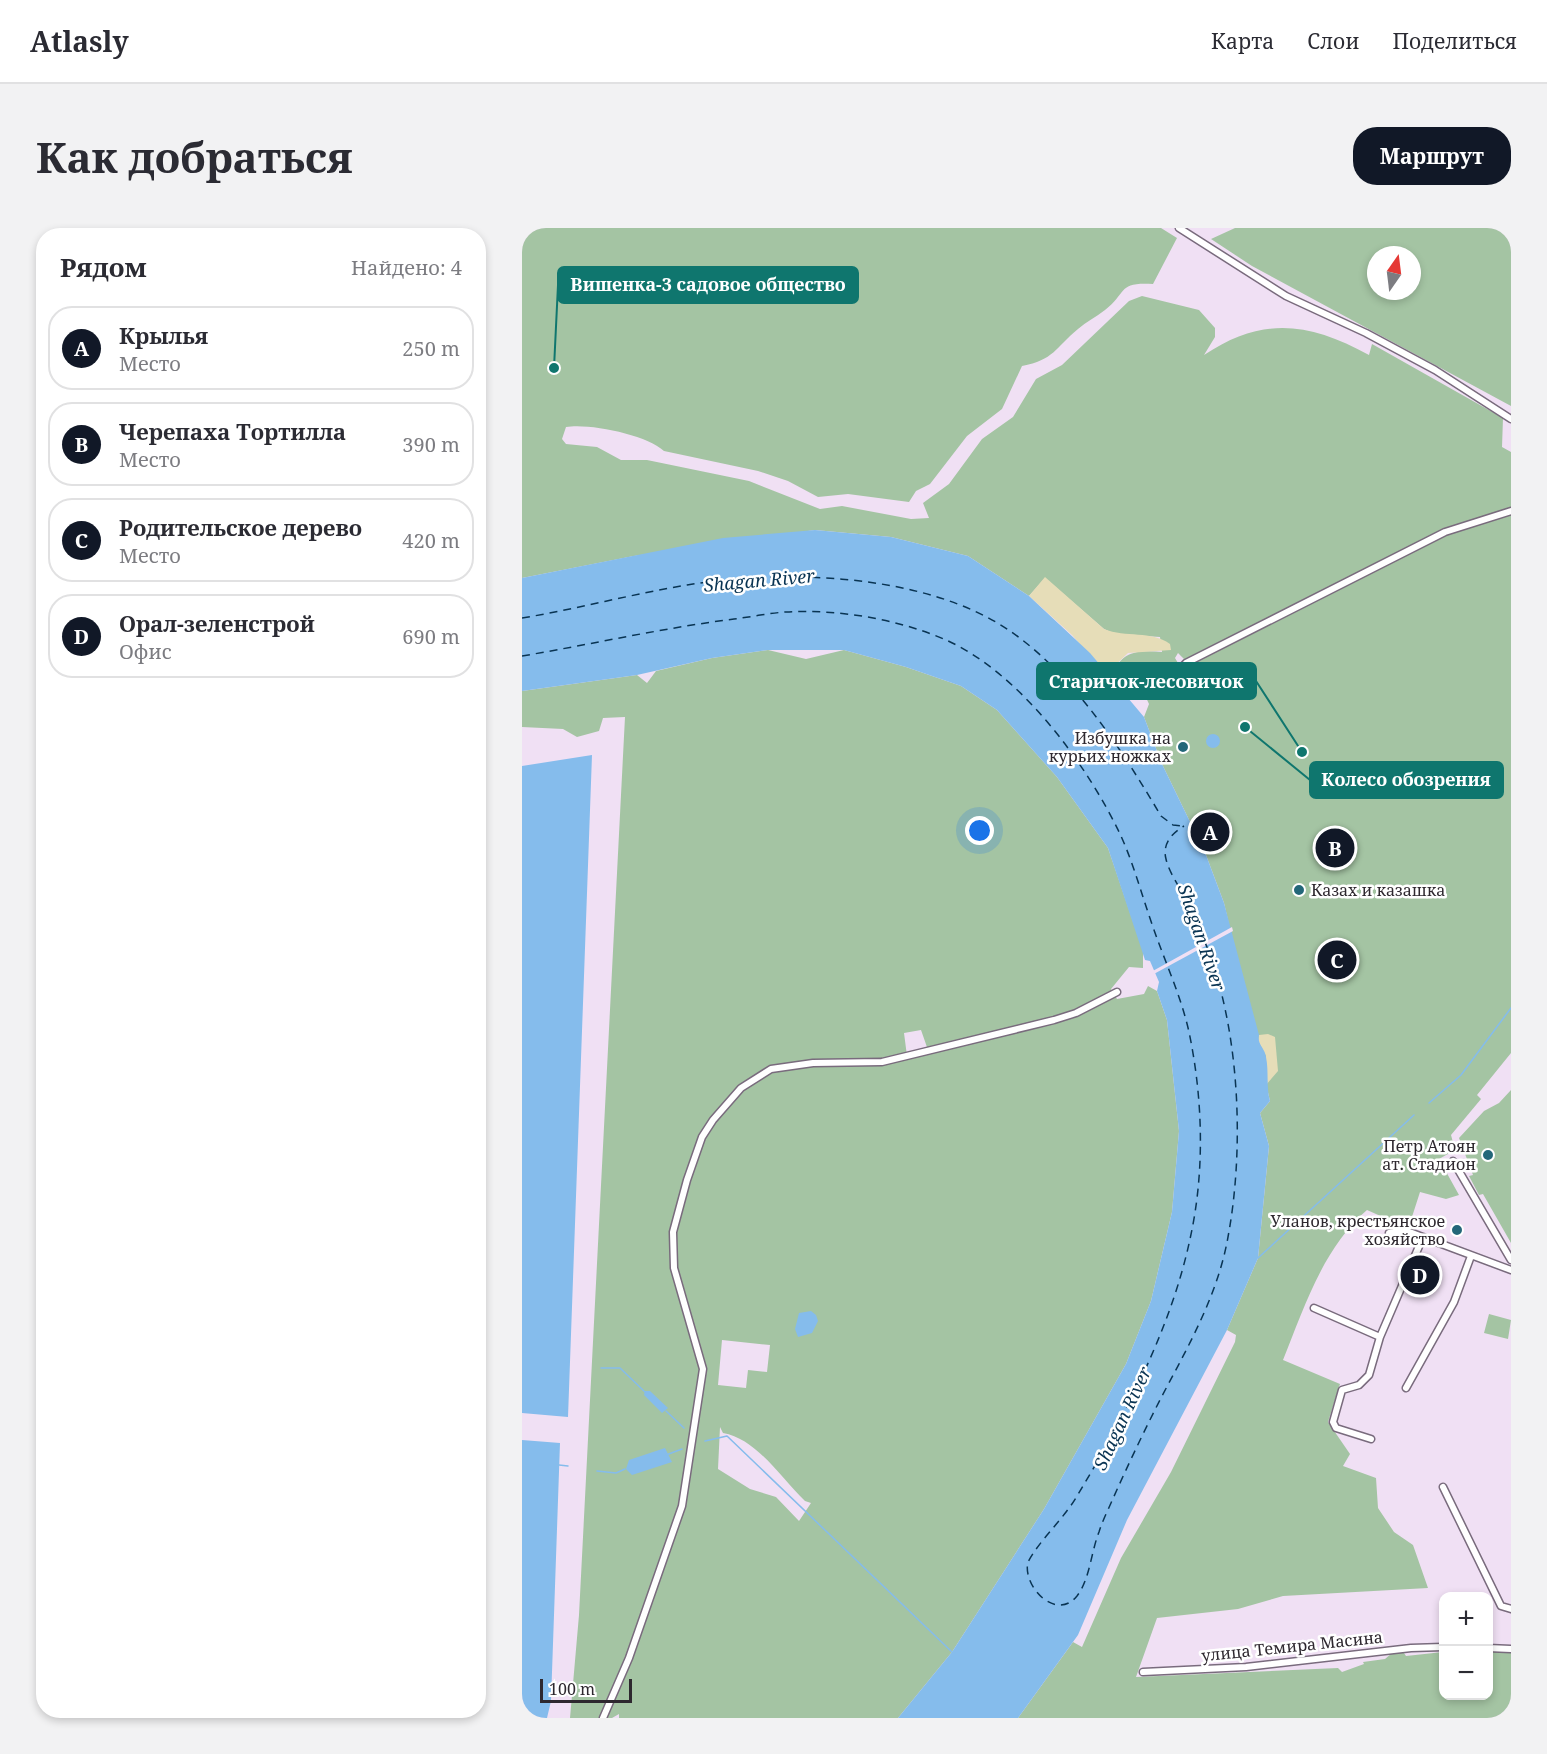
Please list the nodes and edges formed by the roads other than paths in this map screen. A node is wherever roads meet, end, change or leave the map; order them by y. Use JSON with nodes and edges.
{"nodes":[{"id":1,"x":1179,"y":228,"type":"edge"},
{"id":2,"x":1190,"y":231,"type":"edge"},
{"id":3,"x":1511,"y":419,"type":"edge"},
{"id":4,"x":1511,"y":511,"type":"edge"},
{"id":5,"x":1183,"y":688,"type":"dead end"},
{"id":6,"x":1117,"y":992,"type":"dead end"},
{"id":7,"x":1454,"y":1161,"type":"dead end"},
{"id":8,"x":1389,"y":1233,"type":"dead end"},
{"id":9,"x":1423,"y":1237,"type":"junction"},
{"id":10,"x":1471,"y":1256,"type":"junction"},
{"id":11,"x":1511,"y":1260,"type":"edge"},
{"id":12,"x":1511,"y":1270,"type":"edge"},
{"id":13,"x":1314,"y":1308,"type":"dead end"},
{"id":14,"x":1380,"y":1337,"type":"junction"},
{"id":15,"x":1406,"y":1388,"type":"dead end"},
{"id":16,"x":1371,"y":1439,"type":"dead end"},
{"id":17,"x":1443,"y":1487,"type":"dead end"},
{"id":18,"x":1511,"y":1609,"type":"edge"},
{"id":19,"x":1439,"y":1647,"type":"edge"},
{"id":20,"x":1493,"y":1648,"type":"edge"},
{"id":21,"x":1511,"y":1649,"type":"edge"},
{"id":22,"x":1143,"y":1672,"type":"dead end"},
{"id":23,"x":603,"y":1718,"type":"edge"}],
"edges":[{"from":1,"to":2,"type":"street"},
{"from":2,"to":3,"type":"street"},
{"from":4,"to":5,"type":"street"},
{"from":6,"to":23,"type":"street"},
{"from":7,"to":11,"type":"street"},
{"from":8,"to":9,"type":"street"},
{"from":9,"to":10,"type":"street"},
{"from":9,"to":14,"type":"street"},
{"from":10,"to":12,"type":"street"},
{"from":10,"to":15,"type":"street"},
{"from":13,"to":14,"type":"street"},
{"from":14,"to":16,"type":"street"},
{"from":17,"to":18,"type":"street"},
{"from":19,"to":22,"type":"street","name":"улица Темира Масина"},
{"from":20,"to":21,"type":"street"}]}
